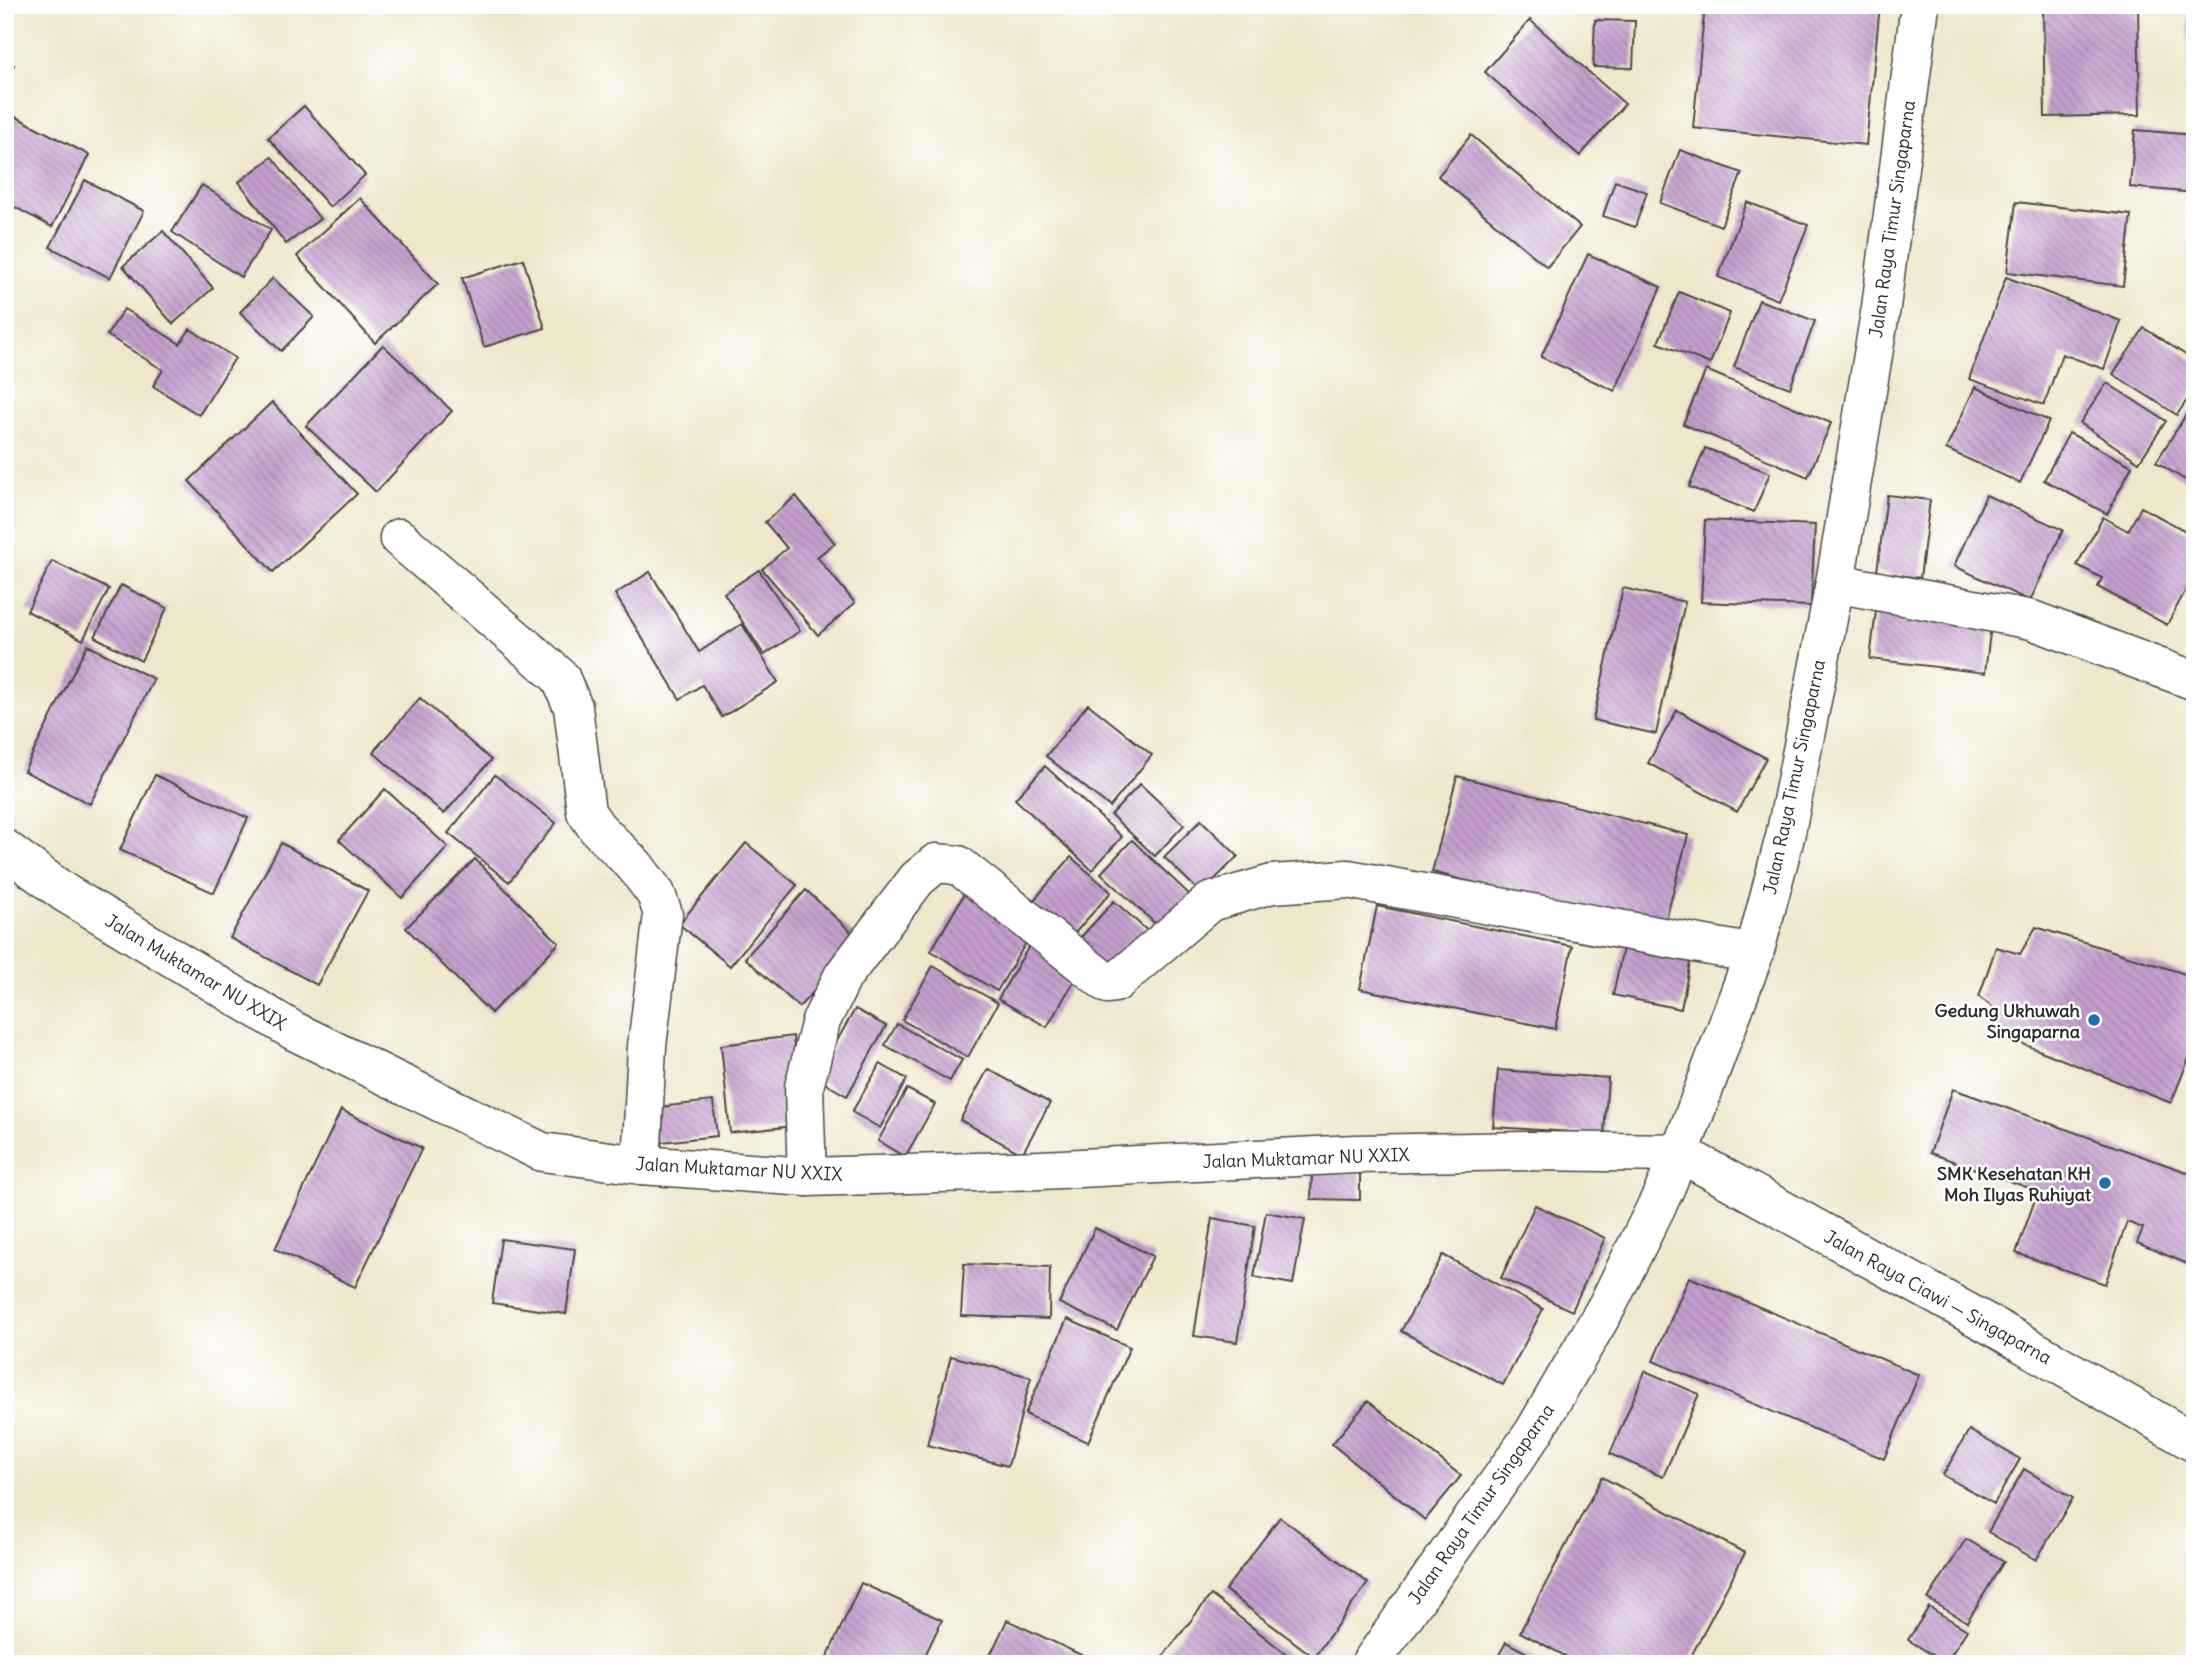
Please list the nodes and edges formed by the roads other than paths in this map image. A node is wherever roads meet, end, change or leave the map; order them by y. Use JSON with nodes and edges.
{"nodes":[{"id":1,"x":1920,"y":5,"type":"edge"},
{"id":2,"x":400,"y":538,"type":"dead end"},
{"id":3,"x":1835,"y":583,"type":"junction"},
{"id":4,"x":2195,"y":681,"type":"edge"},
{"id":5,"x":5,"y":849,"type":"edge"},
{"id":6,"x":1754,"y":954,"type":"junction"},
{"id":7,"x":1680,"y":1153,"type":"junction"},
{"id":8,"x":641,"y":1165,"type":"junction"},
{"id":9,"x":807,"y":1177,"type":"junction"},
{"id":10,"x":2195,"y":1443,"type":"edge"},
{"id":11,"x":1370,"y":1664,"type":"edge"}],
"edges":[{"from":1,"to":3,"type":"street","name":"Jalan Raya Timur Singaparna"},
{"from":2,"to":8,"type":"street"},
{"from":3,"to":4,"type":"street"},
{"from":3,"to":6,"type":"street","name":"Jalan Raya Timur Singaparna"},
{"from":5,"to":8,"type":"street","name":"Jalan Muktamar NU XXIX"},
{"from":6,"to":7,"type":"street","name":"Jalan Raya Timur Singaparna"},
{"from":6,"to":9,"type":"street"},
{"from":7,"to":9,"type":"street","name":"Jalan Muktamar NU XXIX"},
{"from":7,"to":10,"type":"street","name":"Jalan Raya Ciawi — Singaparna"},
{"from":7,"to":11,"type":"street","name":"Jalan Raya Timur Singaparna"},
{"from":8,"to":9,"type":"street","name":"Jalan Muktamar NU XXIX"}]}
